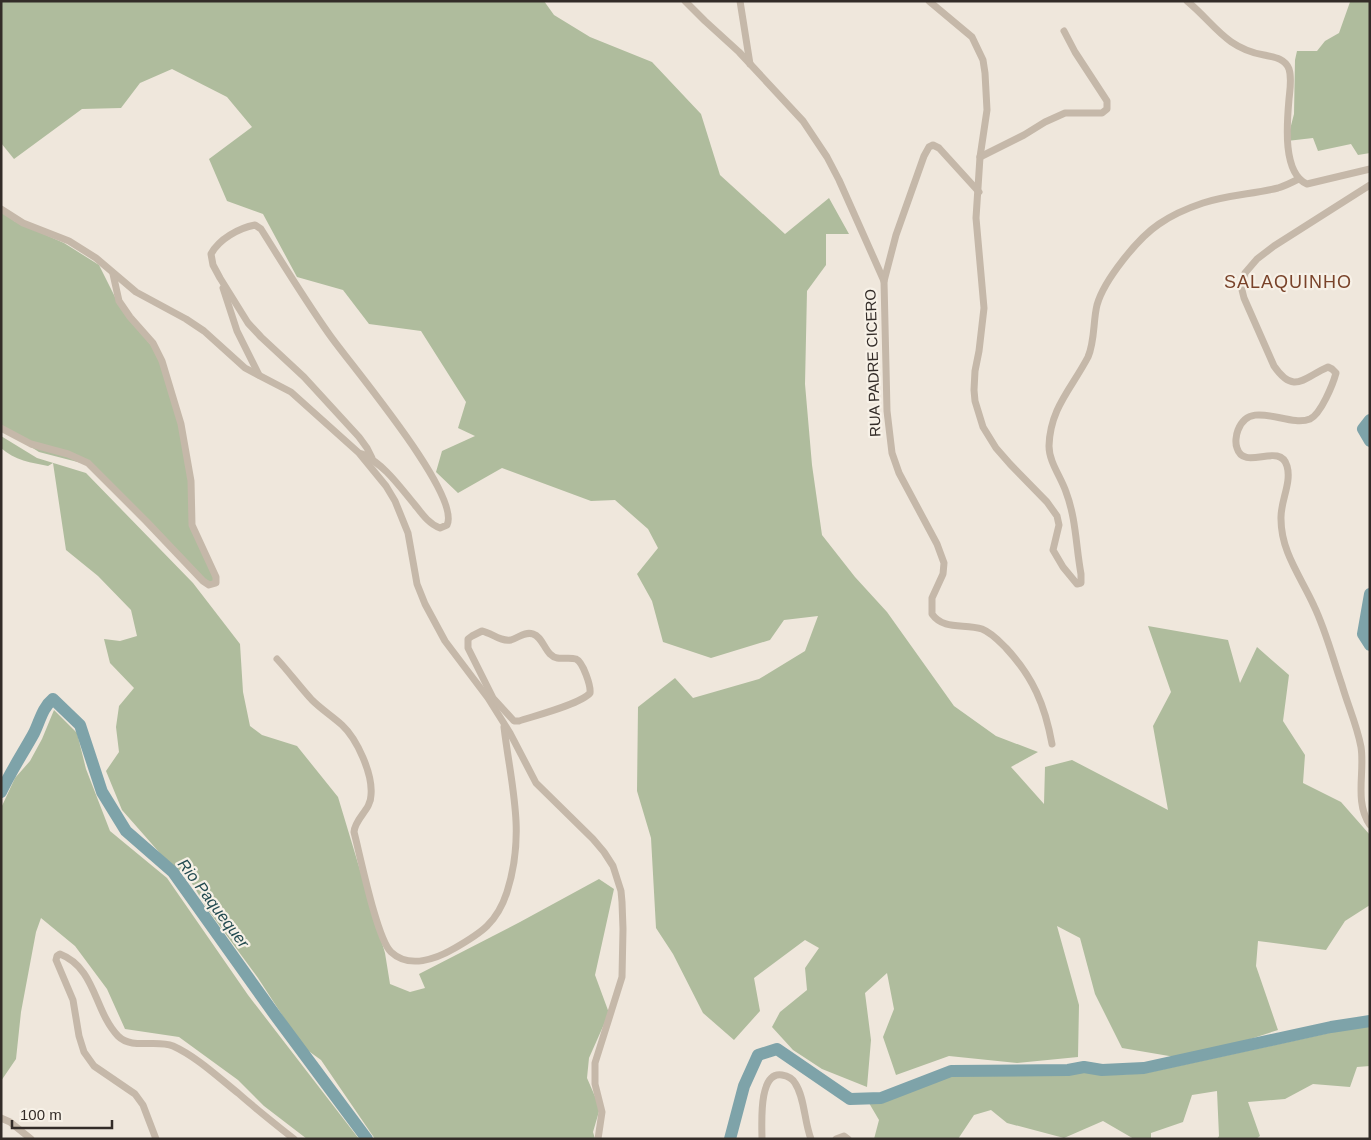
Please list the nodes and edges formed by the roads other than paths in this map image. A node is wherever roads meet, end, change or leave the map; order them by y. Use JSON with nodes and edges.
{"nodes":[{"id":1,"x":685,"y":1,"type":"edge"},
{"id":2,"x":740,"y":1,"type":"edge"},
{"id":3,"x":930,"y":1,"type":"edge"},
{"id":4,"x":1187,"y":1,"type":"edge"},
{"id":5,"x":1064,"y":31,"type":"dead end"},
{"id":6,"x":750,"y":64,"type":"junction"},
{"id":7,"x":980,"y":157,"type":"junction"},
{"id":8,"x":1370,"y":169,"type":"edge"},
{"id":9,"x":1298,"y":179,"type":"junction"},
{"id":10,"x":1370,"y":185,"type":"edge"},
{"id":11,"x":978,"y":192,"type":"junction"},
{"id":12,"x":1,"y":209,"type":"edge"},
{"id":13,"x":113,"y":273,"type":"junction"},
{"id":14,"x":220,"y":278,"type":"junction"},
{"id":15,"x":884,"y":280,"type":"junction"},
{"id":16,"x":259,"y":376,"type":"junction"},
{"id":17,"x":1,"y":428,"type":"edge"},
{"id":18,"x":359,"y":453,"type":"junction"},
{"id":19,"x":372,"y":458,"type":"junction"},
{"id":20,"x":277,"y":659,"type":"dead end"},
{"id":21,"x":491,"y":699,"type":"junction"},
{"id":22,"x":503,"y":723,"type":"junction"},
{"id":23,"x":1052,"y":744,"type":"dead end"},
{"id":24,"x":1370,"y":824,"type":"edge"},
{"id":25,"x":1,"y":1118,"type":"edge"},
{"id":26,"x":31,"y":1139,"type":"edge"},
{"id":27,"x":156,"y":1139,"type":"edge"},
{"id":28,"x":294,"y":1139,"type":"edge"},
{"id":29,"x":598,"y":1139,"type":"edge"},
{"id":30,"x":762,"y":1139,"type":"edge"},
{"id":31,"x":810,"y":1139,"type":"edge"},
{"id":32,"x":836,"y":1139,"type":"edge"},
{"id":33,"x":848,"y":1139,"type":"edge"}],
"edges":[{"from":1,"to":6,"type":"street","name":"RUA PADRE CICERO"},
{"from":2,"to":6,"type":"street"},
{"from":3,"to":7,"type":"street"},
{"from":4,"to":9,"type":"street"},
{"from":5,"to":7,"type":"street"},
{"from":6,"to":15,"type":"street","name":"RUA PADRE CICERO"},
{"from":7,"to":11,"type":"street"},
{"from":8,"to":9,"type":"street"},
{"from":9,"to":11,"type":"street"},
{"from":10,"to":24,"type":"street"},
{"from":11,"to":15,"type":"street"},
{"from":12,"to":13,"type":"street"},
{"from":13,"to":16,"type":"street"},
{"from":13,"to":17,"type":"street"},
{"from":14,"to":16,"type":"street"},
{"from":14,"to":19,"type":"street"},
{"from":14,"to":19,"type":"street"},
{"from":15,"to":23,"type":"street","name":"RUA PADRE CICERO"},
{"from":16,"to":18,"type":"street"},
{"from":18,"to":19,"type":"street"},
{"from":18,"to":21,"type":"street"},
{"from":20,"to":22,"type":"street"},
{"from":21,"to":21,"type":"street"},
{"from":21,"to":22,"type":"street"},
{"from":22,"to":29,"type":"street"},
{"from":25,"to":26,"type":"street"},
{"from":27,"to":28,"type":"street"},
{"from":30,"to":31,"type":"street"},
{"from":32,"to":33,"type":"street"}]}
